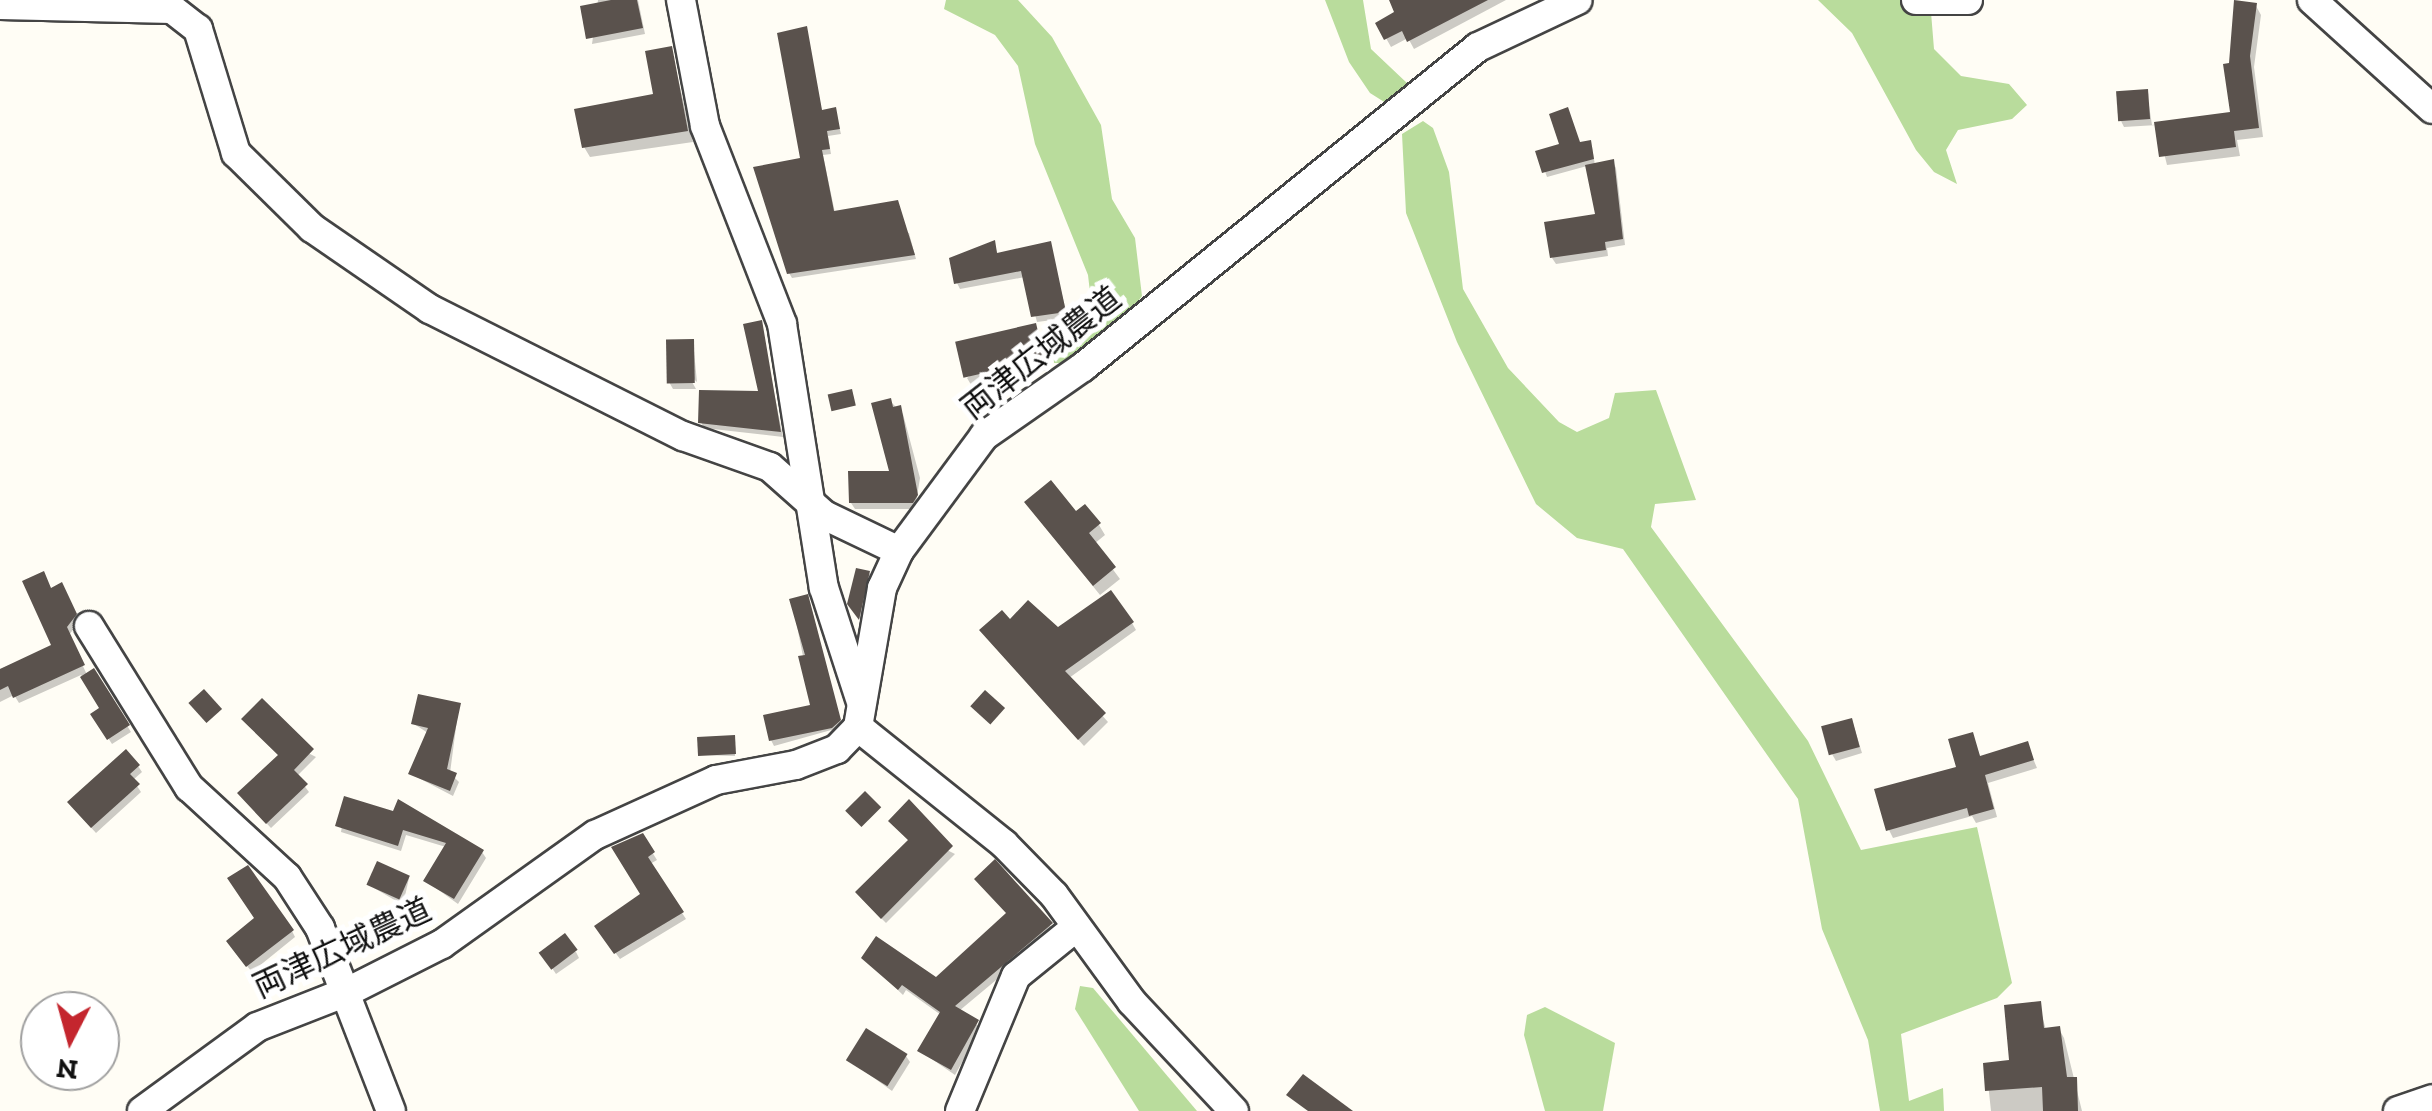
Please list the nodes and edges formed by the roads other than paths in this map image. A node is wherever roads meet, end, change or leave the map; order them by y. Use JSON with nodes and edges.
{"nodes":[{"id":1,"x":681,"y":0,"type":"edge"},
{"id":2,"x":1578,"y":0,"type":"edge"},
{"id":3,"x":1916,"y":0,"type":"edge"},
{"id":4,"x":1968,"y":0,"type":"edge"},
{"id":5,"x":2312,"y":0,"type":"edge"},
{"id":6,"x":0,"y":5,"type":"edge"},
{"id":7,"x":2432,"y":109,"type":"edge"},
{"id":8,"x":806,"y":494,"type":"junction"},
{"id":9,"x":899,"y":552,"type":"junction"},
{"id":10,"x":89,"y":626,"type":"dead end"},
{"id":11,"x":859,"y":714,"type":"junction"},
{"id":12,"x":1076,"y":928,"type":"junction"},
{"id":13,"x":349,"y":991,"type":"junction"},
{"id":14,"x":2432,"y":1100,"type":"edge"},
{"id":15,"x":142,"y":1111,"type":"edge"},
{"id":16,"x":391,"y":1111,"type":"edge"},
{"id":17,"x":960,"y":1111,"type":"edge"},
{"id":18,"x":1234,"y":1111,"type":"edge"},
{"id":19,"x":2398,"y":1111,"type":"edge"}],
"edges":[{"from":1,"to":8,"type":"street"},
{"from":2,"to":9,"type":"street","name":"両津広域農道"},
{"from":3,"to":4,"type":"street"},
{"from":5,"to":7,"type":"street"},
{"from":6,"to":8,"type":"street"},
{"from":8,"to":9,"type":"street"},
{"from":8,"to":11,"type":"street"},
{"from":9,"to":11,"type":"street","name":"両津広域農道"},
{"from":10,"to":13,"type":"street"},
{"from":11,"to":12,"type":"street"},
{"from":11,"to":13,"type":"street","name":"両津広域農道"},
{"from":12,"to":17,"type":"street"},
{"from":12,"to":18,"type":"street"},
{"from":13,"to":15,"type":"street","name":"両津広域農道"},
{"from":13,"to":16,"type":"street"},
{"from":14,"to":19,"type":"street"}]}
